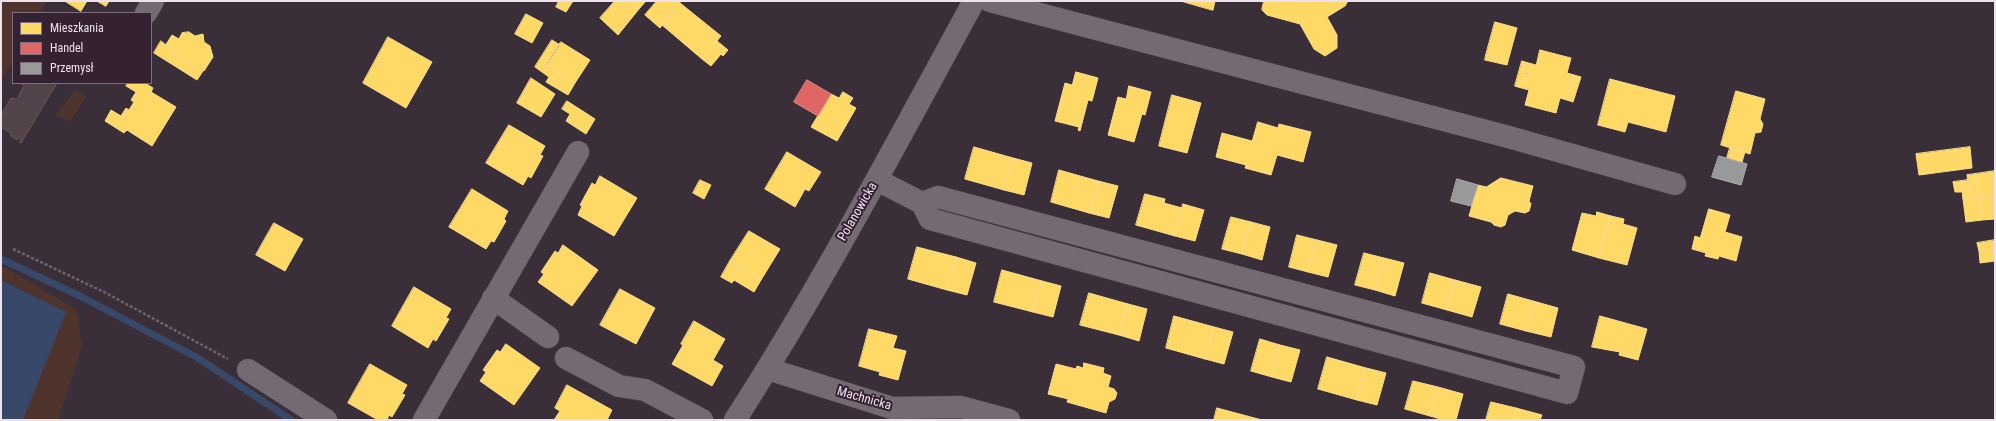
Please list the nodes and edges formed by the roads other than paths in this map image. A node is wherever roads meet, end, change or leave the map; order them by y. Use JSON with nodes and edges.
{"nodes":[{"id":1,"x":153,"y":1,"type":"edge"},
{"id":2,"x":974,"y":1,"type":"edge"},
{"id":3,"x":990,"y":1,"type":"edge"},
{"id":4,"x":147,"y":12,"type":"edge"},
{"id":5,"x":578,"y":152,"type":"dead end"},
{"id":6,"x":877,"y":180,"type":"junction"},
{"id":7,"x":1675,"y":184,"type":"dead end"},
{"id":8,"x":922,"y":203,"type":"junction"},
{"id":9,"x":493,"y":298,"type":"junction"},
{"id":10,"x":548,"y":337,"type":"dead end"},
{"id":11,"x":566,"y":358,"type":"dead end"},
{"id":12,"x":768,"y":369,"type":"junction"},
{"id":13,"x":248,"y":370,"type":"road end"},
{"id":14,"x":326,"y":420,"type":"edge"},
{"id":15,"x":424,"y":420,"type":"edge"},
{"id":16,"x":702,"y":420,"type":"edge"},
{"id":17,"x":735,"y":420,"type":"edge"},
{"id":18,"x":1009,"y":420,"type":"edge"}],
"edges":[{"from":1,"to":4,"type":"street"},
{"from":2,"to":6,"type":"street","name":"Polanowicka"},
{"from":3,"to":7,"type":"street"},
{"from":5,"to":9,"type":"street"},
{"from":6,"to":8,"type":"street"},
{"from":6,"to":12,"type":"street","name":"Polanowicka"},
{"from":8,"to":8,"type":"street"},
{"from":9,"to":10,"type":"street"},
{"from":9,"to":15,"type":"street"},
{"from":11,"to":16,"type":"street"},
{"from":12,"to":17,"type":"street","name":"Polanowicka"},
{"from":12,"to":18,"type":"street","name":"Machnicka"},
{"from":13,"to":14,"type":"street"}]}
